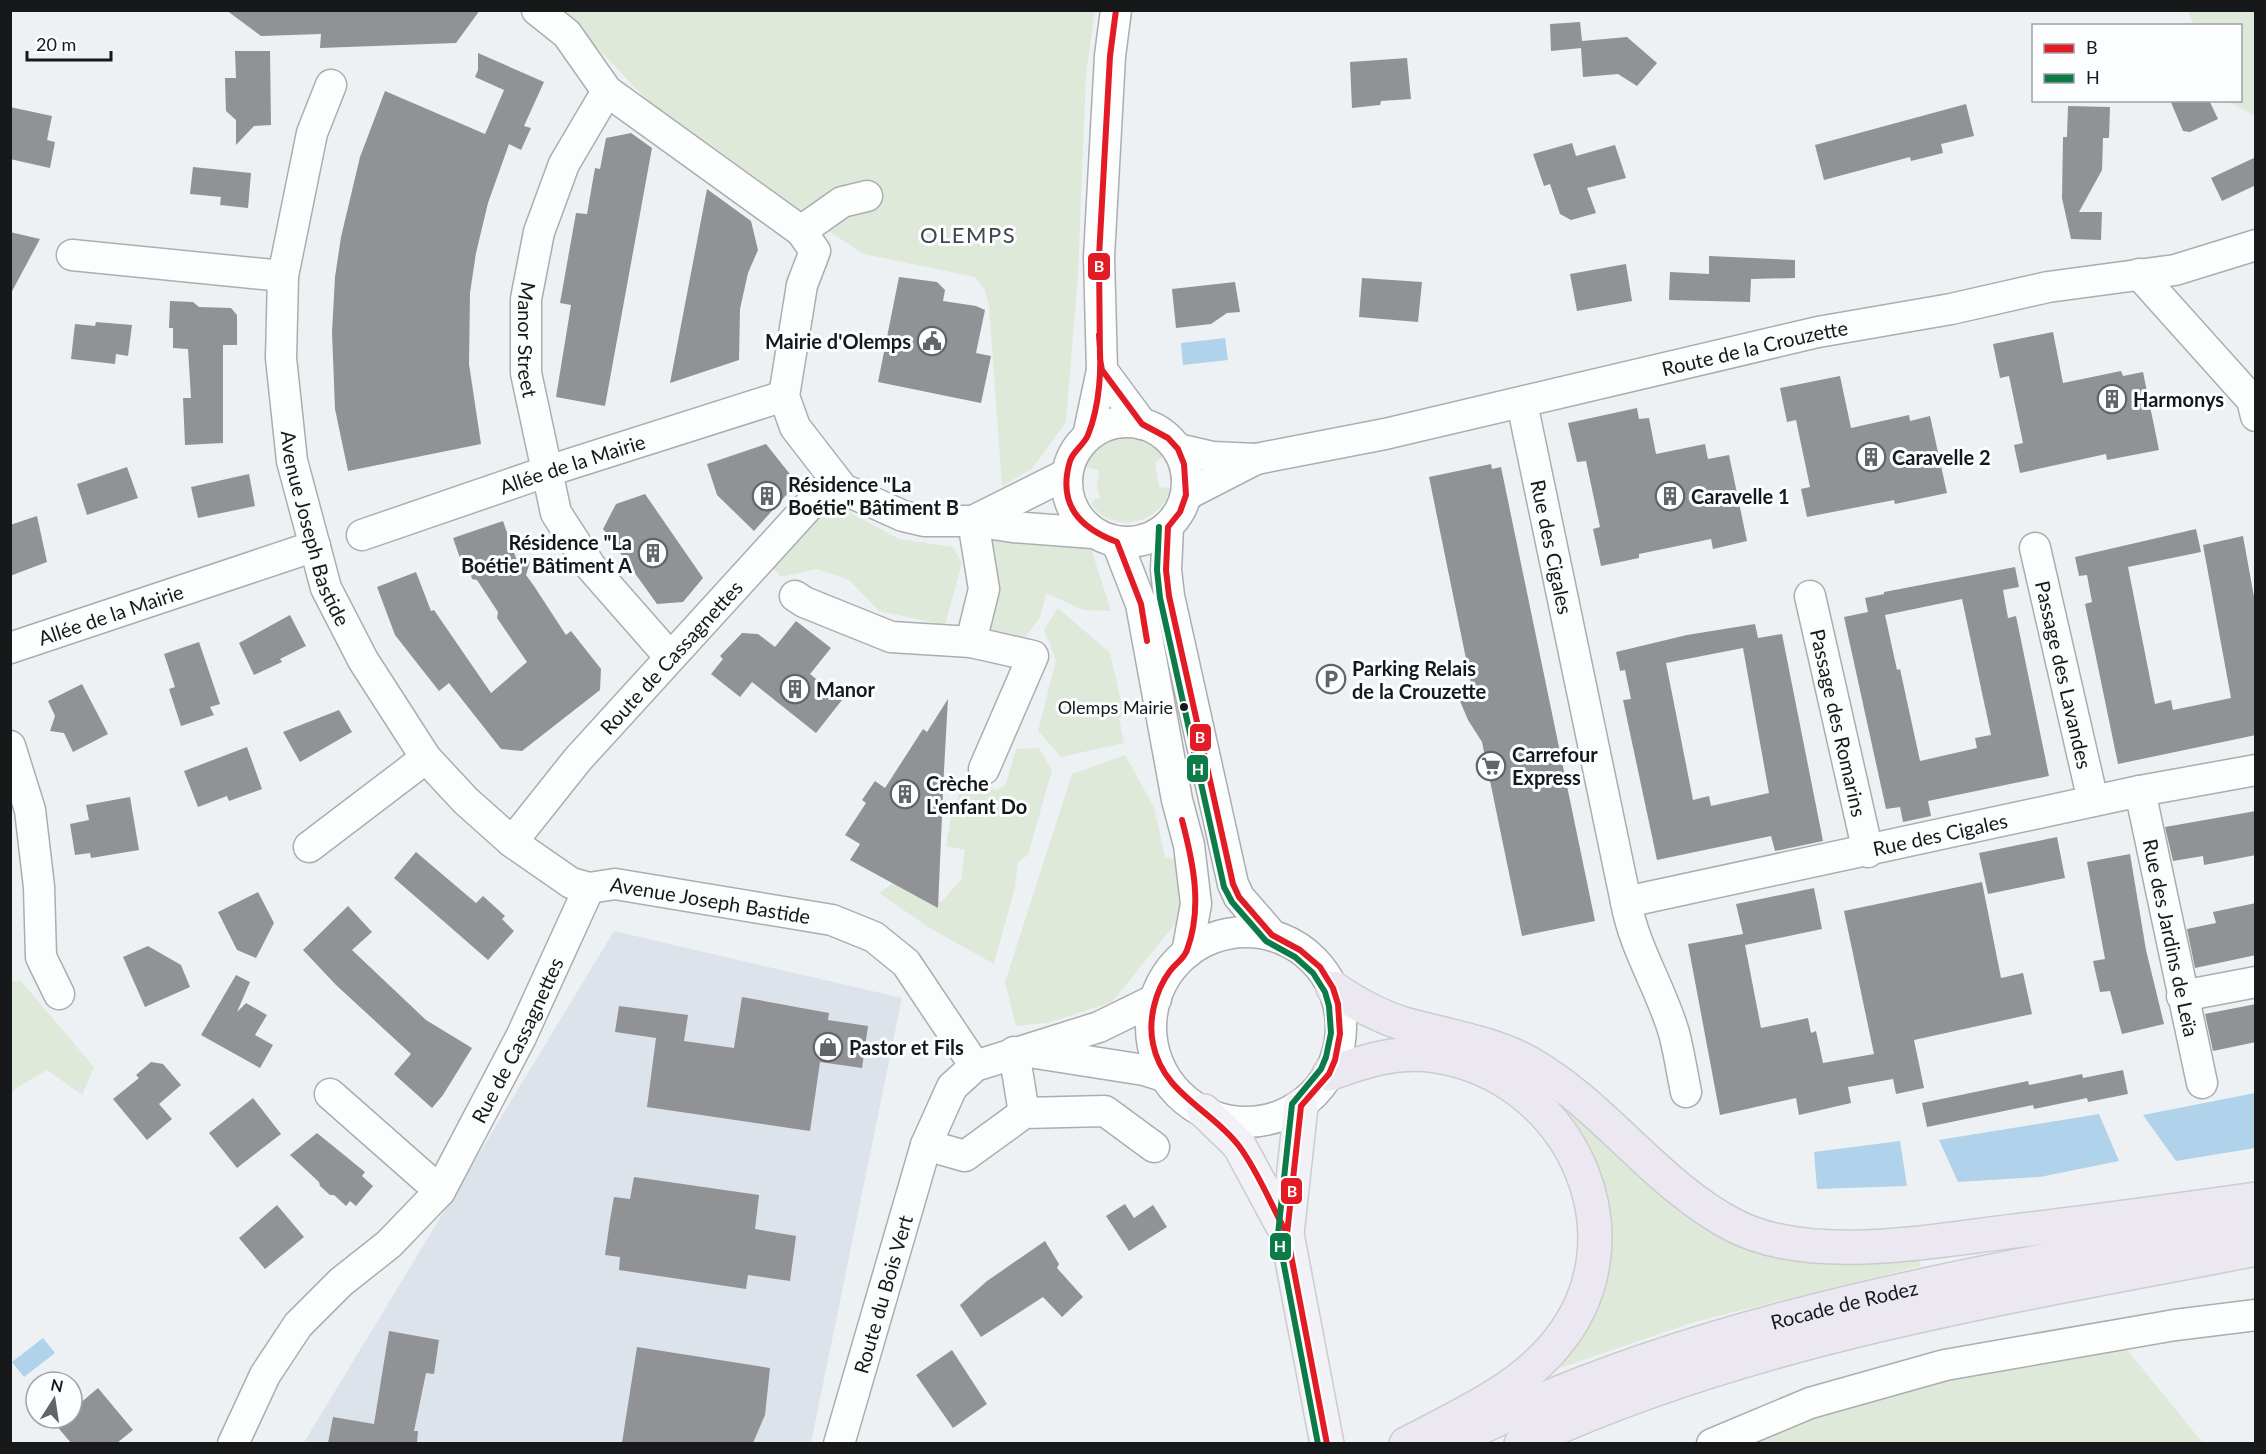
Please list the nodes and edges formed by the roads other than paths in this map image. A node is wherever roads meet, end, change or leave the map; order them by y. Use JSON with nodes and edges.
{"nodes":[{"id":1,"x":537,"y":10,"type":"edge"},
{"id":2,"x":1116,"y":10,"type":"edge"},
{"id":3,"x":331,"y":85,"type":"dead end"},
{"id":4,"x":608,"y":91,"type":"junction"},
{"id":5,"x":867,"y":196,"type":"dead end"},
{"id":6,"x":801,"y":231,"type":"junction"},
{"id":7,"x":2256,"y":245,"type":"edge"},
{"id":8,"x":72,"y":255,"type":"dead end"},
{"id":9,"x":2139,"y":274,"type":"junction"},
{"id":10,"x":284,"y":276,"type":"junction"},
{"id":11,"x":1102,"y":370,"type":"junction"},
{"id":12,"x":784,"y":396,"type":"junction"},
{"id":13,"x":1522,"y":403,"type":"junction"},
{"id":14,"x":2256,"y":416,"type":"edge"},
{"id":15,"x":1142,"y":424,"type":"junction"},
{"id":16,"x":1088,"y":436,"type":"junction"},
{"id":17,"x":1178,"y":449,"type":"junction"},
{"id":18,"x":1256,"y":459,"type":"junction"},
{"id":19,"x":548,"y":471,"type":"junction"},
{"id":20,"x":1067,"y":474,"type":"junction"},
{"id":21,"x":843,"y":489,"type":"junction"},
{"id":22,"x":1186,"y":495,"type":"junction"},
{"id":23,"x":973,"y":521,"type":"junction"},
{"id":24,"x":1168,"y":527,"type":"junction"},
{"id":25,"x":362,"y":535,"type":"dead end"},
{"id":26,"x":1105,"y":538,"type":"junction"},
{"id":27,"x":315,"y":546,"type":"junction"},
{"id":28,"x":2035,"y":548,"type":"dead end"},
{"id":29,"x":795,"y":596,"type":"dead end"},
{"id":30,"x":1810,"y":596,"type":"dead end"},
{"id":31,"x":971,"y":642,"type":"junction"},
{"id":32,"x":10,"y":648,"type":"edge"},
{"id":33,"x":670,"y":657,"type":"junction"},
{"id":34,"x":10,"y":746,"type":"edge"},
{"id":35,"x":426,"y":758,"type":"junction"},
{"id":36,"x":984,"y":769,"type":"dead end"},
{"id":37,"x":2256,"y":770,"type":"edge"},
{"id":38,"x":2140,"y":791,"type":"junction"},
{"id":39,"x":2093,"y":801,"type":"junction"},
{"id":40,"x":513,"y":842,"type":"junction"},
{"id":41,"x":309,"y":847,"type":"dead end"},
{"id":42,"x":1868,"y":852,"type":"junction"},
{"id":43,"x":589,"y":888,"type":"junction"},
{"id":44,"x":1626,"y":902,"type":"junction"},
{"id":45,"x":1272,"y":935,"type":"junction"},
{"id":46,"x":1187,"y":953,"type":"junction"},
{"id":47,"x":2256,"y":982,"type":"edge"},
{"id":48,"x":1333,"y":988,"type":"junction"},
{"id":49,"x":59,"y":994,"type":"dead end"},
{"id":50,"x":2182,"y":996,"type":"junction"},
{"id":51,"x":1156,"y":999,"type":"junction"},
{"id":52,"x":1018,"y":1052,"type":"junction"},
{"id":53,"x":975,"y":1066,"type":"junction"},
{"id":54,"x":1329,"y":1074,"type":"junction"},
{"id":55,"x":1163,"y":1076,"type":"junction"},
{"id":56,"x":2202,"y":1083,"type":"dead end"},
{"id":57,"x":1686,"y":1092,"type":"dead end"},
{"id":58,"x":330,"y":1094,"type":"dead end"},
{"id":59,"x":1301,"y":1106,"type":"junction"},
{"id":60,"x":1204,"y":1111,"type":"junction"},
{"id":61,"x":1024,"y":1113,"type":"junction"},
{"id":62,"x":926,"y":1145,"type":"junction"},
{"id":63,"x":1154,"y":1147,"type":"dead end"},
{"id":64,"x":440,"y":1191,"type":"junction"},
{"id":65,"x":2256,"y":1199,"type":"edge"},
{"id":66,"x":2256,"y":1219,"type":"edge"},
{"id":67,"x":1287,"y":1234,"type":"junction"},
{"id":68,"x":2256,"y":1249,"type":"edge"},
{"id":69,"x":2256,"y":1316,"type":"edge"},
{"id":70,"x":233,"y":1443,"type":"edge"},
{"id":71,"x":839,"y":1443,"type":"edge"},
{"id":72,"x":1327,"y":1443,"type":"edge"},
{"id":73,"x":1406,"y":1443,"type":"edge"},
{"id":74,"x":1447,"y":1443,"type":"edge"},
{"id":75,"x":1521,"y":1443,"type":"edge"},
{"id":76,"x":1712,"y":1443,"type":"edge"}],
"edges":[{"from":1,"to":4,"type":"street"},
{"from":2,"to":11,"type":"street"},
{"from":3,"to":10,"type":"street","name":"Avenue Joseph Bastide"},
{"from":4,"to":6,"type":"street"},
{"from":4,"to":19,"type":"street","name":"Manor Street"},
{"from":5,"to":6,"type":"street"},
{"from":6,"to":12,"type":"street"},
{"from":7,"to":9,"type":"street","name":"Route de la Crouzette"},
{"from":8,"to":10,"type":"street"},
{"from":9,"to":13,"type":"street","name":"Route de la Crouzette"},
{"from":9,"to":14,"type":"street"},
{"from":10,"to":27,"type":"street","name":"Avenue Joseph Bastide"},
{"from":11,"to":15,"type":"street"},
{"from":11,"to":16,"type":"street"},
{"from":12,"to":19,"type":"street","name":"Allée de la Mairie"},
{"from":12,"to":21,"type":"street"},
{"from":13,"to":18,"type":"street","name":"Route de la Crouzette"},
{"from":13,"to":44,"type":"street","name":"Rue des Cigales"},
{"from":15,"to":16,"type":"street"},
{"from":15,"to":17,"type":"street"},
{"from":16,"to":20,"type":"street"},
{"from":17,"to":18,"type":"street","name":"Route de la Crouzette"},
{"from":17,"to":22,"type":"street"},
{"from":18,"to":22,"type":"street","name":"Route de la Crouzette"},
{"from":19,"to":25,"type":"street","name":"Allée de la Mairie"},
{"from":19,"to":33,"type":"street","name":"Manor Street"},
{"from":20,"to":23,"type":"street"},
{"from":20,"to":26,"type":"street"},
{"from":21,"to":23,"type":"street"},
{"from":21,"to":33,"type":"street","name":"Route de Cassagnettes"},
{"from":22,"to":24,"type":"street"},
{"from":23,"to":26,"type":"street"},
{"from":23,"to":31,"type":"street"},
{"from":24,"to":26,"type":"street"},
{"from":24,"to":45,"type":"street"},
{"from":26,"to":46,"type":"street"},
{"from":27,"to":32,"type":"street","name":"Allée de la Mairie"},
{"from":27,"to":35,"type":"street","name":"Avenue Joseph Bastide"},
{"from":28,"to":39,"type":"street","name":"Passage des Lavandes"},
{"from":29,"to":31,"type":"street"},
{"from":30,"to":42,"type":"street","name":"Passage des Romarins"},
{"from":31,"to":36,"type":"street"},
{"from":33,"to":40,"type":"street","name":"Route de Cassagnettes"},
{"from":34,"to":49,"type":"street"},
{"from":35,"to":40,"type":"street","name":"Avenue Joseph Bastide"},
{"from":35,"to":41,"type":"street"},
{"from":37,"to":38,"type":"street","name":"Rue des Cigales"},
{"from":38,"to":39,"type":"street","name":"Rue des Cigales"},
{"from":38,"to":50,"type":"street","name":"Rue des Jardins de Leïa"},
{"from":39,"to":42,"type":"street","name":"Rue des Cigales"},
{"from":40,"to":43,"type":"street","name":"Avenue Joseph Bastide"},
{"from":42,"to":44,"type":"street","name":"Rue des Cigales"},
{"from":43,"to":53,"type":"street","name":"Avenue Joseph Bastide"},
{"from":43,"to":64,"type":"street","name":"Rue de Cassagnettes"},
{"from":44,"to":57,"type":"street","name":"Rue des Cigales"},
{"from":45,"to":46,"type":"street"},
{"from":45,"to":48,"type":"street"},
{"from":46,"to":51,"type":"street"},
{"from":47,"to":50,"type":"street"},
{"from":48,"to":54,"type":"street"},
{"from":48,"to":65,"type":"highway"},
{"from":50,"to":56,"type":"street","name":"Rue des Jardins de Leïa"},
{"from":51,"to":52,"type":"street"},
{"from":51,"to":55,"type":"street"},
{"from":52,"to":53,"type":"street"},
{"from":52,"to":55,"type":"street"},
{"from":52,"to":61,"type":"street"},
{"from":53,"to":62,"type":"street","name":"Route du Bois Vert"},
{"from":54,"to":59,"type":"street"},
{"from":54,"to":73,"type":"highway"},
{"from":55,"to":60,"type":"street"},
{"from":58,"to":64,"type":"street"},
{"from":59,"to":60,"type":"street"},
{"from":59,"to":67,"type":"main road"},
{"from":60,"to":67,"type":"main road"},
{"from":61,"to":62,"type":"street"},
{"from":61,"to":63,"type":"street"},
{"from":62,"to":71,"type":"street","name":"Route du Bois Vert"},
{"from":64,"to":70,"type":"street","name":"Rue de Cassagnettes"},
{"from":66,"to":74,"type":"highway","name":"Rocade de Rodez"},
{"from":67,"to":72,"type":"main road"},
{"from":68,"to":75,"type":"highway","name":"Rocade de Rodez"},
{"from":69,"to":76,"type":"street"}]}
